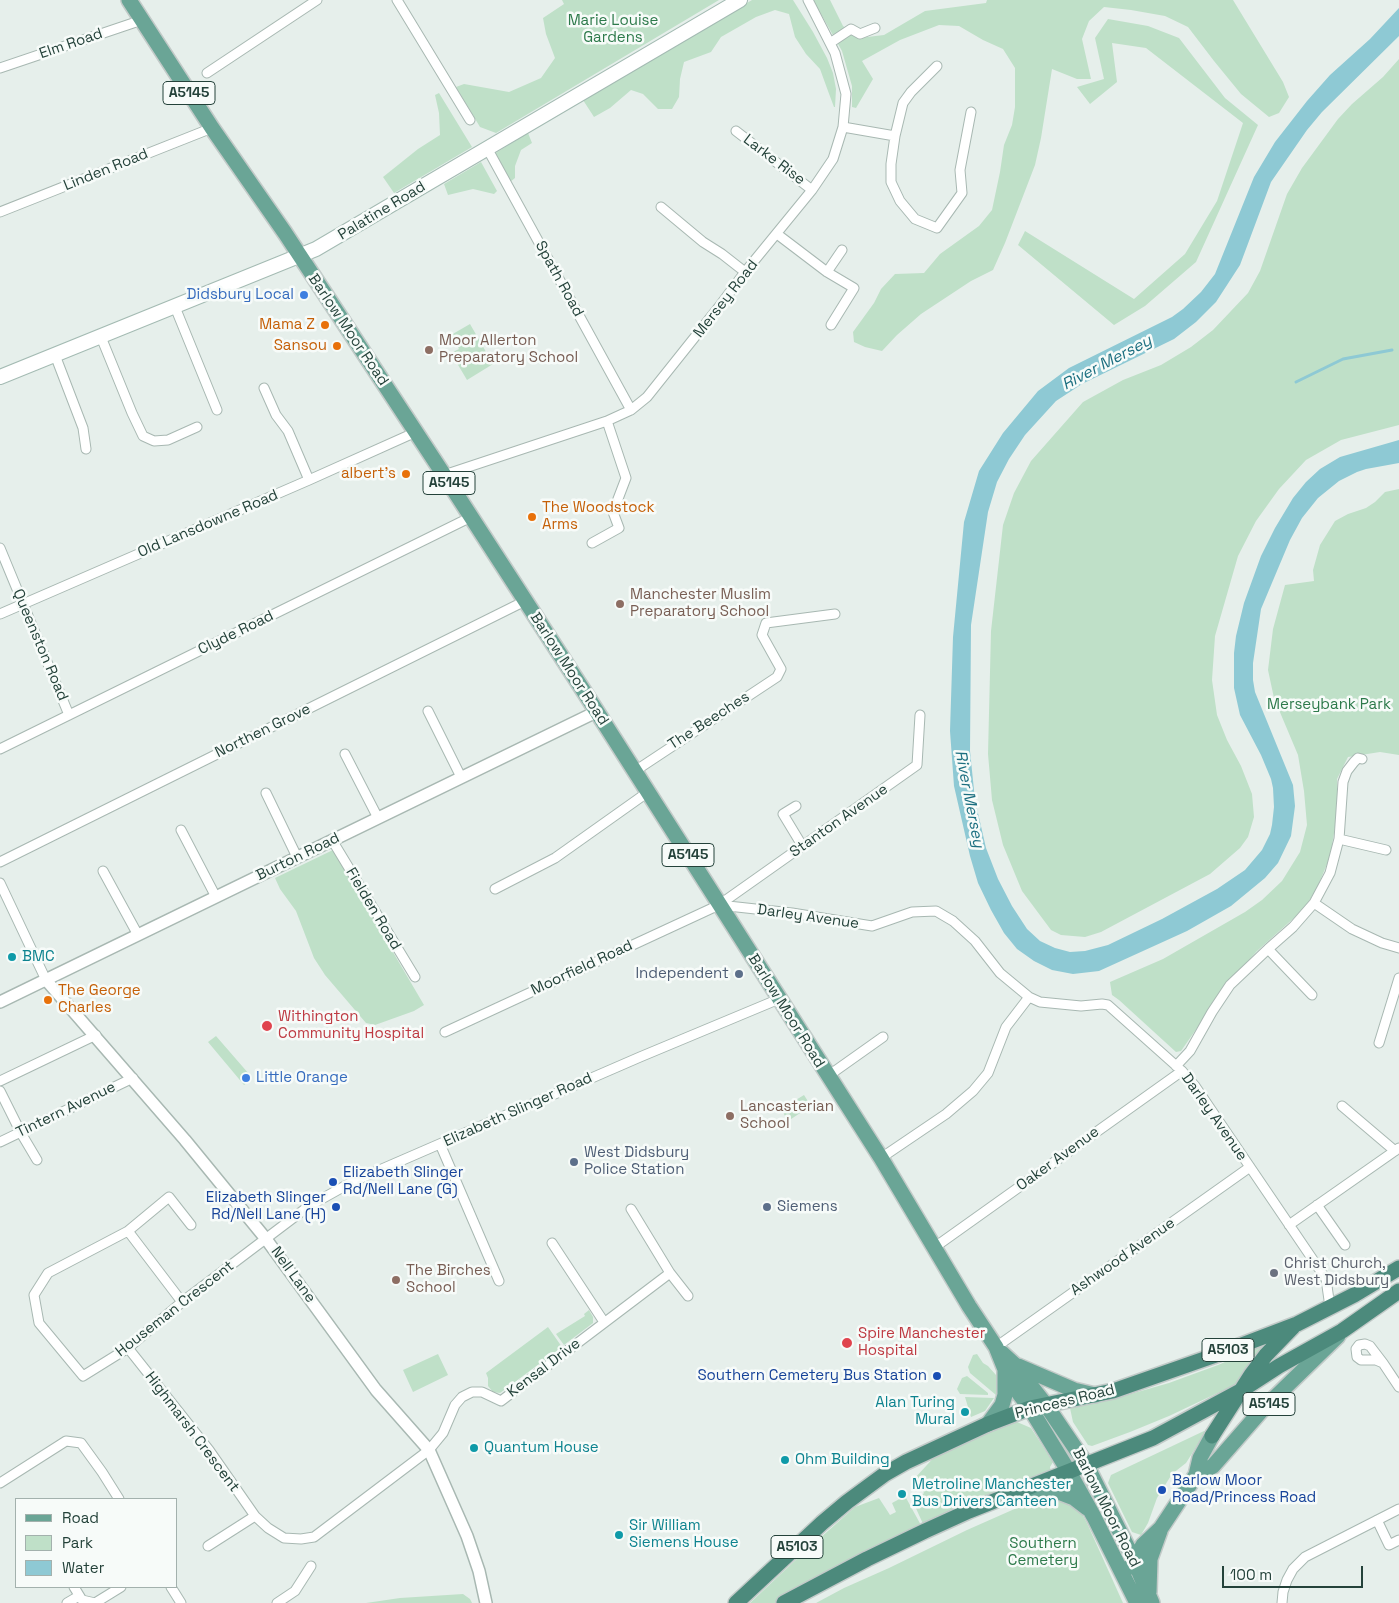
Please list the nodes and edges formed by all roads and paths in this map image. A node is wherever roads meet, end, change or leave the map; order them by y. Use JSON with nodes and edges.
{"nodes":[{"id":1,"x":130,"y":0,"type":"edge"},
{"id":2,"x":317,"y":0,"type":"edge"},
{"id":3,"x":397,"y":0,"type":"edge"},
{"id":4,"x":740,"y":0,"type":"edge"},
{"id":5,"x":808,"y":0,"type":"edge"},
{"id":6,"x":142,"y":20,"type":"junction"},
{"id":7,"x":875,"y":28,"type":"dead end"},
{"id":8,"x":830,"y":43,"type":"junction"},
{"id":9,"x":937,"y":66,"type":"dead end"},
{"id":10,"x":0,"y":68,"type":"edge"},
{"id":11,"x":207,"y":73,"type":"dead end"},
{"id":12,"x":971,"y":112,"type":"dead end"},
{"id":13,"x":470,"y":120,"type":"dead end"},
{"id":14,"x":843,"y":127,"type":"junction"},
{"id":15,"x":212,"y":128,"type":"junction"},
{"id":16,"x":736,"y":131,"type":"dead end"},
{"id":17,"x":895,"y":136,"type":"junction"},
{"id":18,"x":487,"y":148,"type":"junction"},
{"id":19,"x":812,"y":190,"type":"junction"},
{"id":20,"x":661,"y":207,"type":"dead end"},
{"id":21,"x":0,"y":212,"type":"edge"},
{"id":22,"x":777,"y":234,"type":"junction"},
{"id":23,"x":842,"y":250,"type":"dead end"},
{"id":24,"x":299,"y":256,"type":"junction"},
{"id":25,"x":745,"y":272,"type":"junction"},
{"id":26,"x":827,"y":272,"type":"junction"},
{"id":27,"x":175,"y":307,"type":"junction"},
{"id":28,"x":831,"y":325,"type":"dead end"},
{"id":29,"x":100,"y":337,"type":"junction"},
{"id":30,"x":55,"y":355,"type":"junction"},
{"id":31,"x":0,"y":377,"type":"edge"},
{"id":32,"x":264,"y":388,"type":"dead end"},
{"id":33,"x":217,"y":410,"type":"dead end"},
{"id":34,"x":631,"y":410,"type":"junction"},
{"id":35,"x":607,"y":421,"type":"junction"},
{"id":36,"x":196,"y":427,"type":"dead end"},
{"id":37,"x":416,"y":432,"type":"junction"},
{"id":38,"x":86,"y":449,"type":"dead end"},
{"id":39,"x":444,"y":475,"type":"junction"},
{"id":40,"x":309,"y":480,"type":"junction"},
{"id":41,"x":471,"y":517,"type":"junction"},
{"id":42,"x":592,"y":543,"type":"dead end"},
{"id":43,"x":0,"y":548,"type":"edge"},
{"id":44,"x":525,"y":601,"type":"junction"},
{"id":45,"x":22,"y":604,"type":"junction"},
{"id":46,"x":0,"y":614,"type":"edge"},
{"id":47,"x":836,"y":614,"type":"dead end"},
{"id":48,"x":428,"y":711,"type":"dead end"},
{"id":49,"x":596,"y":712,"type":"junction"},
{"id":50,"x":69,"y":715,"type":"junction"},
{"id":51,"x":920,"y":715,"type":"dead end"},
{"id":52,"x":0,"y":749,"type":"edge"},
{"id":53,"x":345,"y":754,"type":"dead end"},
{"id":54,"x":1362,"y":759,"type":"dead end"},
{"id":55,"x":635,"y":771,"type":"junction"},
{"id":56,"x":461,"y":777,"type":"junction"},
{"id":57,"x":648,"y":792,"type":"junction"},
{"id":58,"x":266,"y":793,"type":"dead end"},
{"id":59,"x":796,"y":806,"type":"dead end"},
{"id":60,"x":378,"y":818,"type":"junction"},
{"id":61,"x":182,"y":830,"type":"dead end"},
{"id":62,"x":1339,"y":839,"type":"junction"},
{"id":63,"x":332,"y":840,"type":"junction"},
{"id":64,"x":802,"y":847,"type":"junction"},
{"id":65,"x":1386,"y":850,"type":"dead end"},
{"id":66,"x":297,"y":857,"type":"junction"},
{"id":67,"x":0,"y":862,"type":"edge"},
{"id":68,"x":103,"y":871,"type":"dead end"},
{"id":69,"x":0,"y":883,"type":"edge"},
{"id":70,"x":495,"y":889,"type":"dead end"},
{"id":71,"x":216,"y":897,"type":"junction"},
{"id":72,"x":1314,"y":903,"type":"junction"},
{"id":73,"x":719,"y":905,"type":"junction"},
{"id":74,"x":138,"y":935,"type":"junction"},
{"id":75,"x":1399,"y":948,"type":"edge"},
{"id":76,"x":1268,"y":949,"type":"junction"},
{"id":77,"x":415,"y":978,"type":"dead end"},
{"id":78,"x":1399,"y":978,"type":"edge"},
{"id":79,"x":46,"y":980,"type":"junction"},
{"id":80,"x":1312,"y":995,"type":"dead end"},
{"id":81,"x":1029,"y":997,"type":"junction"},
{"id":82,"x":779,"y":999,"type":"junction"},
{"id":83,"x":0,"y":1002,"type":"edge"},
{"id":84,"x":445,"y":1032,"type":"dead end"},
{"id":85,"x":96,"y":1035,"type":"junction"},
{"id":86,"x":884,"y":1037,"type":"dead end"},
{"id":87,"x":1379,"y":1043,"type":"dead end"},
{"id":88,"x":1179,"y":1068,"type":"junction"},
{"id":89,"x":828,"y":1076,"type":"junction"},
{"id":90,"x":132,"y":1078,"type":"junction"},
{"id":91,"x":0,"y":1081,"type":"edge"},
{"id":92,"x":0,"y":1091,"type":"edge"},
{"id":93,"x":1342,"y":1106,"type":"dead end"},
{"id":94,"x":21,"y":1132,"type":"junction"},
{"id":95,"x":0,"y":1142,"type":"edge"},
{"id":96,"x":440,"y":1144,"type":"junction"},
{"id":97,"x":1397,"y":1149,"type":"edge"},
{"id":98,"x":880,"y":1158,"type":"junction"},
{"id":99,"x":38,"y":1160,"type":"dead end"},
{"id":100,"x":1250,"y":1167,"type":"junction"},
{"id":101,"x":1317,"y":1205,"type":"junction"},
{"id":102,"x":631,"y":1209,"type":"dead end"},
{"id":103,"x":1289,"y":1224,"type":"junction"},
{"id":104,"x":191,"y":1225,"type":"dead end"},
{"id":105,"x":128,"y":1231,"type":"junction"},
{"id":106,"x":266,"y":1239,"type":"junction"},
{"id":107,"x":552,"y":1243,"type":"dead end"},
{"id":108,"x":1345,"y":1245,"type":"dead end"},
{"id":109,"x":935,"y":1247,"type":"junction"},
{"id":110,"x":1399,"y":1268,"type":"edge"},
{"id":111,"x":670,"y":1273,"type":"junction"},
{"id":112,"x":499,"y":1281,"type":"dead end"},
{"id":113,"x":1399,"y":1291,"type":"edge"},
{"id":114,"x":688,"y":1296,"type":"dead end"},
{"id":115,"x":182,"y":1302,"type":"junction"},
{"id":116,"x":1330,"y":1307,"type":"junction"},
{"id":117,"x":604,"y":1322,"type":"junction"},
{"id":118,"x":1297,"y":1324,"type":"junction"},
{"id":119,"x":1342,"y":1331,"type":"junction"},
{"id":120,"x":996,"y":1347,"type":"junction"},
{"id":121,"x":128,"y":1348,"type":"junction"},
{"id":122,"x":1383,"y":1363,"type":"dead end"},
{"id":123,"x":1009,"y":1366,"type":"junction"},
{"id":124,"x":1399,"y":1387,"type":"edge"},
{"id":125,"x":1242,"y":1390,"type":"junction"},
{"id":126,"x":1095,"y":1395,"type":"junction"},
{"id":127,"x":1046,"y":1405,"type":"junction"},
{"id":128,"x":1030,"y":1408,"type":"junction"},
{"id":129,"x":988,"y":1424,"type":"junction"},
{"id":130,"x":1212,"y":1436,"type":"joint"},
{"id":131,"x":429,"y":1450,"type":"junction"},
{"id":132,"x":1086,"y":1464,"type":"junction"},
{"id":133,"x":1069,"y":1472,"type":"junction"},
{"id":134,"x":1196,"y":1475,"type":"junction"},
{"id":135,"x":0,"y":1483,"type":"edge"},
{"id":136,"x":1024,"y":1490,"type":"junction"},
{"id":137,"x":118,"y":1498,"type":"edge"},
{"id":138,"x":1399,"y":1509,"type":"edge"},
{"id":139,"x":255,"y":1516,"type":"junction"},
{"id":140,"x":1094,"y":1517,"type":"junction"},
{"id":141,"x":1377,"y":1520,"type":"junction"},
{"id":142,"x":1162,"y":1528,"type":"junction"},
{"id":143,"x":1399,"y":1540,"type":"edge"},
{"id":144,"x":208,"y":1546,"type":"dead end"},
{"id":145,"x":1134,"y":1560,"type":"junction"},
{"id":146,"x":311,"y":1566,"type":"dead end"},
{"id":147,"x":1125,"y":1578,"type":"junction"},
{"id":148,"x":75,"y":1588,"type":"edge"},
{"id":149,"x":119,"y":1588,"type":"edge"},
{"id":150,"x":172,"y":1588,"type":"edge"},
{"id":151,"x":80,"y":1596,"type":"junction"},
{"id":152,"x":1146,"y":1601,"type":"edge"},
{"id":153,"x":67,"y":1603,"type":"edge"},
{"id":154,"x":181,"y":1603,"type":"edge"},
{"id":155,"x":277,"y":1603,"type":"edge"},
{"id":156,"x":486,"y":1603,"type":"edge"},
{"id":157,"x":736,"y":1603,"type":"edge"},
{"id":158,"x":784,"y":1603,"type":"edge"},
{"id":159,"x":1282,"y":1603,"type":"edge"}],
"edges":[{"from":1,"to":6,"type":"main road","name":"Barlow Moor Road","number":"A5145"},
{"from":2,"to":11,"type":"street"},
{"from":3,"to":13,"type":"street"},
{"from":4,"to":18,"type":"main road","name":"Palatine Road"},
{"from":5,"to":8,"type":"street","name":"Mersey Road"},
{"from":6,"to":10,"type":"street","name":"Elm Road"},
{"from":6,"to":15,"type":"main road","name":"Barlow Moor Road","number":"A5145"},
{"from":7,"to":8,"type":"street"},
{"from":8,"to":14,"type":"street","name":"Mersey Road"},
{"from":9,"to":17,"type":"street"},
{"from":12,"to":17,"type":"street"},
{"from":14,"to":17,"type":"street"},
{"from":14,"to":19,"type":"street","name":"Mersey Road"},
{"from":15,"to":21,"type":"street","name":"Linden Road"},
{"from":15,"to":24,"type":"main road","name":"Barlow Moor Road","number":"A5145"},
{"from":16,"to":19,"type":"street","name":"Larke Rise"},
{"from":18,"to":24,"type":"main road","name":"Palatine Road"},
{"from":18,"to":34,"type":"street","name":"Spath Road"},
{"from":19,"to":22,"type":"street","name":"Mersey Road"},
{"from":20,"to":25,"type":"street"},
{"from":22,"to":25,"type":"street","name":"Mersey Road"},
{"from":22,"to":26,"type":"street"},
{"from":23,"to":26,"type":"street"},
{"from":24,"to":27,"type":"main road","name":"Palatine Road"},
{"from":24,"to":37,"type":"main road","name":"Barlow Moor Road","number":"A5145"},
{"from":25,"to":34,"type":"street","name":"Mersey Road"},
{"from":26,"to":28,"type":"street"},
{"from":27,"to":29,"type":"main road","name":"Palatine Road"},
{"from":27,"to":33,"type":"street"},
{"from":29,"to":30,"type":"main road","name":"Palatine Road"},
{"from":29,"to":36,"type":"street"},
{"from":30,"to":31,"type":"main road","name":"Palatine Road"},
{"from":30,"to":38,"type":"street"},
{"from":32,"to":40,"type":"street"},
{"from":34,"to":35,"type":"street","name":"Mersey Road"},
{"from":35,"to":39,"type":"street","name":"Mersey Road"},
{"from":35,"to":42,"type":"street"},
{"from":37,"to":39,"type":"main road","name":"Barlow Moor Road","number":"A5145"},
{"from":37,"to":40,"type":"street","name":"Old Lansdowne Road"},
{"from":39,"to":41,"type":"main road","name":"Barlow Moor Road","number":"A5145"},
{"from":40,"to":45,"type":"street","name":"Old Lansdowne Road"},
{"from":41,"to":44,"type":"main road","name":"Barlow Moor Road","number":"A5145"},
{"from":41,"to":50,"type":"street","name":"Clyde Road"},
{"from":43,"to":45,"type":"street","name":"Queenston Road"},
{"from":44,"to":49,"type":"main road","name":"Barlow Moor Road","number":"A5145"},
{"from":44,"to":67,"type":"street","name":"Northen Grove"},
{"from":45,"to":46,"type":"street","name":"Old Lansdowne Road"},
{"from":45,"to":50,"type":"street","name":"Queenston Road"},
{"from":47,"to":55,"type":"street","name":"The Beeches"},
{"from":48,"to":56,"type":"street"},
{"from":49,"to":55,"type":"main road","name":"Barlow Moor Road","number":"A5145"},
{"from":49,"to":56,"type":"street","name":"Burton Road"},
{"from":50,"to":52,"type":"street","name":"Clyde Road"},
{"from":51,"to":64,"type":"street","name":"Stanton Avenue"},
{"from":53,"to":60,"type":"street"},
{"from":54,"to":62,"type":"street","name":"Oaker Avenue"},
{"from":55,"to":57,"type":"main road","name":"Barlow Moor Road","number":"A5145"},
{"from":56,"to":60,"type":"street","name":"Burton Road"},
{"from":57,"to":70,"type":"street"},
{"from":57,"to":73,"type":"main road","name":"Barlow Moor Road","number":"A5145"},
{"from":58,"to":66,"type":"street"},
{"from":59,"to":64,"type":"street"},
{"from":60,"to":63,"type":"street","name":"Burton Road"},
{"from":61,"to":71,"type":"street"},
{"from":62,"to":65,"type":"street"},
{"from":62,"to":72,"type":"street","name":"Oaker Avenue"},
{"from":63,"to":66,"type":"street","name":"Burton Road"},
{"from":63,"to":77,"type":"street","name":"Fielden Road"},
{"from":64,"to":73,"type":"street","name":"Stanton Avenue"},
{"from":66,"to":71,"type":"street","name":"Burton Road"},
{"from":68,"to":74,"type":"street"},
{"from":69,"to":79,"type":"street"},
{"from":71,"to":74,"type":"street","name":"Burton Road"},
{"from":72,"to":75,"type":"street"},
{"from":72,"to":76,"type":"street","name":"Oaker Avenue"},
{"from":73,"to":81,"type":"street","name":"Darley Avenue"},
{"from":73,"to":82,"type":"main road","name":"Barlow Moor Road","number":"A5145"},
{"from":73,"to":84,"type":"street","name":"Moorfield Road"},
{"from":74,"to":79,"type":"street","name":"Burton Road"},
{"from":76,"to":80,"type":"street"},
{"from":76,"to":88,"type":"street","name":"Oaker Avenue"},
{"from":78,"to":87,"type":"street"},
{"from":79,"to":83,"type":"street","name":"Burton Road"},
{"from":79,"to":85,"type":"street","name":"Nell Lane"},
{"from":81,"to":88,"type":"street","name":"Darley Avenue"},
{"from":81,"to":98,"type":"street"},
{"from":82,"to":89,"type":"main road","name":"Barlow Moor Road","number":"A5145"},
{"from":82,"to":96,"type":"street","name":"Elizabeth Slinger Road"},
{"from":85,"to":90,"type":"street","name":"Nell Lane"},
{"from":85,"to":91,"type":"street"},
{"from":86,"to":89,"type":"street"},
{"from":88,"to":100,"type":"street","name":"Darley Avenue"},
{"from":88,"to":109,"type":"street","name":"Oaker Avenue"},
{"from":89,"to":98,"type":"main road","name":"Barlow Moor Road","number":"A5145"},
{"from":90,"to":94,"type":"street","name":"Tintern Avenue"},
{"from":90,"to":106,"type":"street","name":"Nell Lane"},
{"from":92,"to":94,"type":"street"},
{"from":93,"to":97,"type":"street"},
{"from":94,"to":95,"type":"street","name":"Tintern Avenue"},
{"from":94,"to":99,"type":"street"},
{"from":96,"to":106,"type":"street","name":"Elizabeth Slinger Road"},
{"from":96,"to":112,"type":"street"},
{"from":97,"to":101,"type":"street"},
{"from":98,"to":109,"type":"main road","name":"Barlow Moor Road","number":"A5145"},
{"from":100,"to":103,"type":"street","name":"Darley Avenue"},
{"from":100,"to":120,"type":"street","name":"Ashwood Avenue"},
{"from":101,"to":103,"type":"street"},
{"from":101,"to":108,"type":"street"},
{"from":102,"to":111,"type":"street"},
{"from":103,"to":116,"type":"street","name":"Darley Avenue"},
{"from":104,"to":105,"type":"street","name":"Houseman Crescent"},
{"from":105,"to":115,"type":"street"},
{"from":105,"to":121,"type":"street","name":"Houseman Crescent"},
{"from":106,"to":115,"type":"street","name":"Houseman Crescent"},
{"from":106,"to":131,"type":"street","name":"Nell Lane"},
{"from":107,"to":117,"type":"street"},
{"from":109,"to":120,"type":"main road","name":"Barlow Moor Road","number":"A5145"},
{"from":110,"to":116,"type":"highway","name":"Princess Road","number":"A5103"},
{"from":111,"to":114,"type":"street"},
{"from":111,"to":117,"type":"street","name":"Kensal Drive"},
{"from":113,"to":119,"type":"highway","number":"A5103"},
{"from":115,"to":121,"type":"street","name":"Houseman Crescent"},
{"from":116,"to":118,"type":"highway","name":"Princess Road","number":"A5103"},
{"from":117,"to":131,"type":"street","name":"Kensal Drive"},
{"from":118,"to":125,"type":"highway","number":"A5103"},
{"from":118,"to":126,"type":"highway","name":"Princess Road","number":"A5103"},
{"from":119,"to":125,"type":"highway","number":"A5103"},
{"from":119,"to":134,"type":"main road","number":"A5145"},
{"from":120,"to":123,"type":"main road","name":"Barlow Moor Road","number":"A5145"},
{"from":121,"to":139,"type":"street","name":"Highmarsh Crescent"},
{"from":122,"to":124,"type":"street"},
{"from":123,"to":126,"type":"main road","number":"A5145"},
{"from":123,"to":127,"type":"main road","name":"Barlow Moor Road","number":"A5145"},
{"from":123,"to":128,"type":"main road","name":"Barlow Moor Road","number":"A5145"},
{"from":123,"to":129,"type":"main road"},
{"from":125,"to":130,"type":"highway","number":"A5103"},
{"from":125,"to":132,"type":"highway","number":"A5103"},
{"from":126,"to":127,"type":"highway","name":"Princess Road","number":"A5103"},
{"from":127,"to":128,"type":"highway","name":"Princess Road","number":"A5103"},
{"from":127,"to":132,"type":"main road","name":"Barlow Moor Road","number":"A5145"},
{"from":128,"to":129,"type":"highway","name":"Princess Road","number":"A5103"},
{"from":128,"to":133,"type":"main road","name":"Barlow Moor Road","number":"A5145"},
{"from":129,"to":157,"type":"highway","name":"Princess Road","number":"A5103"},
{"from":130,"to":134,"type":"main road","number":"A5145"},
{"from":131,"to":139,"type":"street","name":"Highmarsh Crescent"},
{"from":131,"to":156,"type":"street","name":"Nell Lane"},
{"from":132,"to":133,"type":"highway","number":"A5103"},
{"from":132,"to":145,"type":"main road","name":"Barlow Moor Road","number":"A5145"},
{"from":133,"to":136,"type":"highway","number":"A5103"},
{"from":133,"to":140,"type":"main road","name":"Barlow Moor Road","number":"A5145"},
{"from":134,"to":142,"type":"main road","number":"A5145"},
{"from":135,"to":137,"type":"street"},
{"from":136,"to":140,"type":"main road","number":"A5145"},
{"from":136,"to":158,"type":"highway","number":"A5103"},
{"from":138,"to":141,"type":"street"},
{"from":139,"to":144,"type":"street"},
{"from":140,"to":147,"type":"main road","name":"Barlow Moor Road","number":"A5145"},
{"from":141,"to":143,"type":"street"},
{"from":141,"to":159,"type":"street"},
{"from":142,"to":145,"type":"main road","number":"A5145"},
{"from":142,"to":152,"type":"main road","number":"A5145"},
{"from":145,"to":147,"type":"main road","number":"A5145"},
{"from":145,"to":152,"type":"main road","name":"Barlow Moor Road","number":"A5145"},
{"from":146,"to":155,"type":"street"},
{"from":147,"to":152,"type":"main road","name":"Barlow Moor Road","number":"A5145"},
{"from":148,"to":151,"type":"street"},
{"from":149,"to":151,"type":"street"},
{"from":150,"to":154,"type":"street"},
{"from":151,"to":153,"type":"street"}]}
